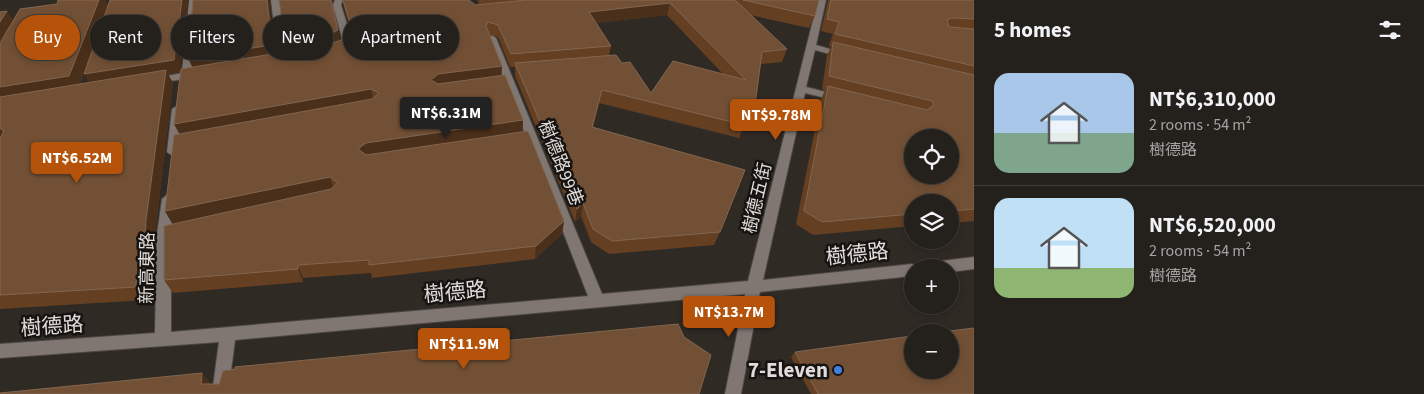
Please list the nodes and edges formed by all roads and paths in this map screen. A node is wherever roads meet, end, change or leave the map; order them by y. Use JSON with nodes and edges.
{"nodes":[{"id":1,"x":193,"y":0,"type":"edge"},
{"id":2,"x":275,"y":0,"type":"edge"},
{"id":3,"x":339,"y":0,"type":"edge"},
{"id":4,"x":822,"y":0,"type":"edge"},
{"id":5,"x":277,"y":15,"type":"edge"},
{"id":6,"x":492,"y":38,"type":"edge"},
{"id":7,"x":812,"y":47,"type":"junction"},
{"id":8,"x":333,"y":52,"type":"edge"},
{"id":9,"x":859,"y":58,"type":"edge"},
{"id":10,"x":206,"y":73,"type":"edge"},
{"id":11,"x":141,"y":84,"type":"edge"},
{"id":12,"x":181,"y":84,"type":"junction"},
{"id":13,"x":802,"y":89,"type":"junction"},
{"id":14,"x":850,"y":101,"type":"edge"},
{"id":15,"x":172,"y":162,"type":"edge"},
{"id":16,"x":169,"y":189,"type":"edge"},
{"id":17,"x":974,"y":263,"type":"edge"},
{"id":18,"x":959,"y":265,"type":"edge"},
{"id":19,"x":904,"y":271,"type":"edge"},
{"id":20,"x":754,"y":287,"type":"junction"},
{"id":21,"x":597,"y":300,"type":"junction"},
{"id":22,"x":228,"y":333,"type":"junction"},
{"id":23,"x":163,"y":340,"type":"junction"},
{"id":24,"x":0,"y":351,"type":"edge"},
{"id":25,"x":220,"y":394,"type":"edge"},
{"id":26,"x":733,"y":394,"type":"edge"}],
"edges":[{"from":1,"to":12,"type":"street"},
{"from":2,"to":5,"type":"street"},
{"from":3,"to":8,"type":"street"},
{"from":4,"to":7,"type":"street","name":"樹德五街"},
{"from":6,"to":21,"type":"street","name":"樹德路99巷"},
{"from":7,"to":9,"type":"street"},
{"from":7,"to":13,"type":"street","name":"樹德五街"},
{"from":10,"to":12,"type":"street"},
{"from":11,"to":12,"type":"street"},
{"from":12,"to":15,"type":"street"},
{"from":13,"to":14,"type":"street"},
{"from":13,"to":20,"type":"street","name":"樹德五街"},
{"from":16,"to":23,"type":"street","name":"新高東路"},
{"from":17,"to":18,"type":"street"},
{"from":19,"to":20,"type":"street","name":"樹德路"},
{"from":20,"to":21,"type":"street","name":"樹德路"},
{"from":20,"to":26,"type":"street","name":"樹德五街"},
{"from":21,"to":22,"type":"street","name":"樹德路"},
{"from":22,"to":23,"type":"street","name":"樹德路"},
{"from":22,"to":25,"type":"street"},
{"from":23,"to":24,"type":"street","name":"樹德路"}]}
